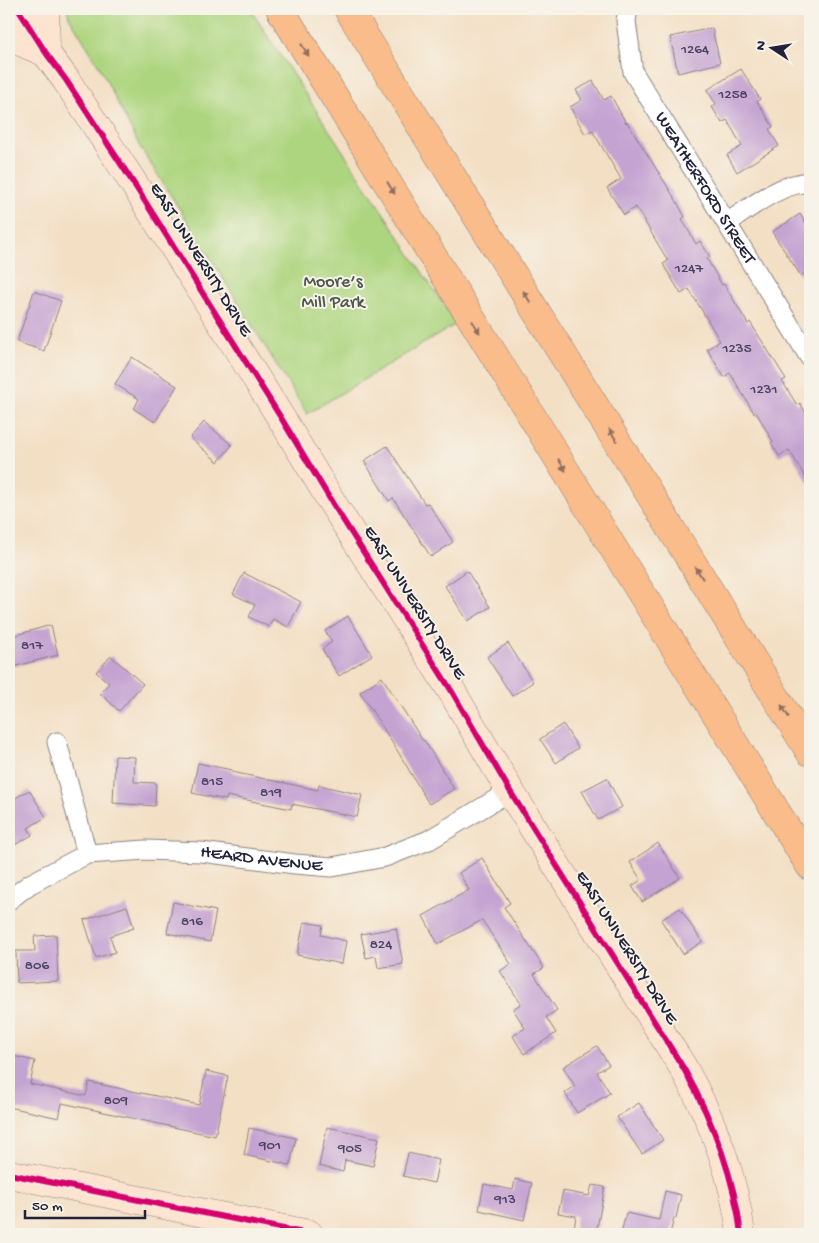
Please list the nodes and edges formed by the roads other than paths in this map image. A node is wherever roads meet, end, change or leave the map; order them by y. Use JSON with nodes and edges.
{"nodes":[{"id":1,"x":18,"y":9,"type":"edge"},
{"id":2,"x":45,"y":9,"type":"edge"},
{"id":3,"x":280,"y":9,"type":"edge"},
{"id":4,"x":348,"y":9,"type":"edge"},
{"id":5,"x":628,"y":9,"type":"edge"},
{"id":6,"x":9,"y":37,"type":"edge"},
{"id":7,"x":46,"y":52,"type":"junction"},
{"id":8,"x":810,"y":182,"type":"edge"},
{"id":9,"x":727,"y":223,"type":"junction"},
{"id":10,"x":810,"y":358,"type":"edge"},
{"id":11,"x":57,"y":742,"type":"dead end"},
{"id":12,"x":810,"y":752,"type":"edge"},
{"id":13,"x":510,"y":791,"type":"junction"},
{"id":14,"x":87,"y":854,"type":"junction"},
{"id":15,"x":810,"y":866,"type":"edge"},
{"id":16,"x":9,"y":900,"type":"edge"},
{"id":17,"x":9,"y":1174,"type":"edge"},
{"id":18,"x":224,"y":1226,"type":"edge"},
{"id":19,"x":309,"y":1234,"type":"edge"},
{"id":20,"x":741,"y":1234,"type":"edge"}],
"edges":[{"from":1,"to":7,"type":"main road","name":"EAST UNIVERSITY DRIVE"},
{"from":2,"to":7,"type":"main road"},
{"from":3,"to":15,"type":"highway","one_way":true},
{"from":12,"to":4,"type":"highway","one_way":true},
{"from":5,"to":9,"type":"street","name":"WEATHERFORD STREET"},
{"from":6,"to":7,"type":"main road"},
{"from":7,"to":13,"type":"main road","name":"EAST UNIVERSITY DRIVE"},
{"from":8,"to":9,"type":"street"},
{"from":9,"to":10,"type":"street","name":"WEATHERFORD STREET"},
{"from":11,"to":14,"type":"street"},
{"from":13,"to":14,"type":"street","name":"HEARD AVENUE"},
{"from":13,"to":20,"type":"main road","name":"EAST UNIVERSITY DRIVE"},
{"from":14,"to":16,"type":"street","name":"HEARD AVENUE"},
{"from":17,"to":18,"type":"main road"},
{"from":18,"to":19,"type":"main road"}]}
